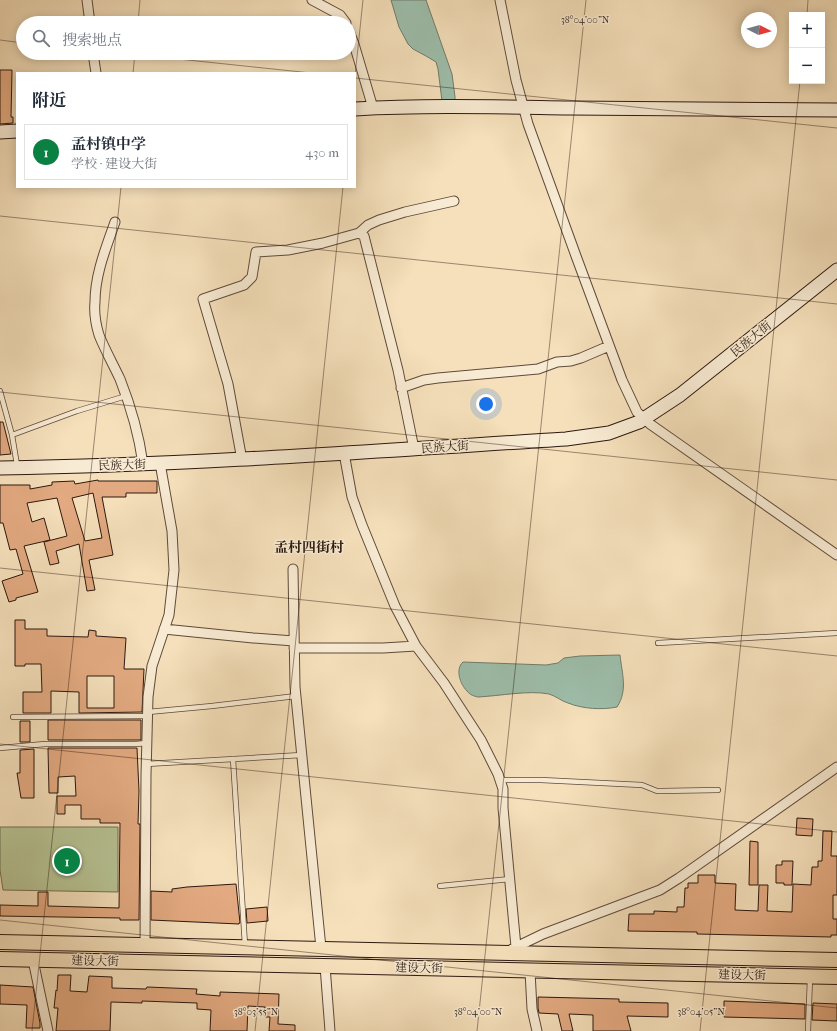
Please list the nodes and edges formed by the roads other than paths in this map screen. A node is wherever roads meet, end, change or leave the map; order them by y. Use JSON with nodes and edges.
{"nodes":[{"id":1,"x":87,"y":0,"type":"edge"},
{"id":2,"x":312,"y":0,"type":"edge"},
{"id":3,"x":500,"y":0,"type":"edge"},
{"id":4,"x":89,"y":16,"type":"edge"},
{"id":5,"x":341,"y":16,"type":"edge"},
{"id":6,"x":356,"y":51,"type":"edge"},
{"id":7,"x":94,"y":60,"type":"edge"},
{"id":8,"x":96,"y":72,"type":"edge"},
{"id":9,"x":373,"y":108,"type":"junction"},
{"id":10,"x":524,"y":108,"type":"junction"},
{"id":11,"x":356,"y":109,"type":"edge"},
{"id":12,"x":837,"y":110,"type":"edge"},
{"id":13,"x":16,"y":131,"type":"edge"},
{"id":14,"x":0,"y":132,"type":"edge"},
{"id":15,"x":454,"y":201,"type":"dead end"},
{"id":16,"x":116,"y":222,"type":"dead end"},
{"id":17,"x":359,"y":233,"type":"junction"},
{"id":18,"x":837,"y":270,"type":"edge"},
{"id":19,"x":609,"y":346,"type":"junction"},
{"id":20,"x":401,"y":388,"type":"junction"},
{"id":21,"x":0,"y":391,"type":"edge"},
{"id":22,"x":126,"y":396,"type":"junction"},
{"id":23,"x":644,"y":418,"type":"junction"},
{"id":24,"x":12,"y":435,"type":"junction"},
{"id":25,"x":414,"y":449,"type":"junction"},
{"id":26,"x":344,"y":453,"type":"junction"},
{"id":27,"x":242,"y":460,"type":"junction"},
{"id":28,"x":143,"y":464,"type":"junction"},
{"id":29,"x":160,"y":464,"type":"junction"},
{"id":30,"x":0,"y":468,"type":"edge"},
{"id":31,"x":18,"y":468,"type":"junction"},
{"id":32,"x":837,"y":555,"type":"edge"},
{"id":33,"x":293,"y":569,"type":"dead end"},
{"id":34,"x":164,"y":629,"type":"junction"},
{"id":35,"x":837,"y":633,"type":"edge"},
{"id":36,"x":658,"y":643,"type":"dead end"},
{"id":37,"x":294,"y":644,"type":"junction"},
{"id":38,"x":416,"y":646,"type":"junction"},
{"id":39,"x":296,"y":696,"type":"junction"},
{"id":40,"x":148,"y":714,"type":"junction"},
{"id":41,"x":13,"y":717,"type":"dead end"},
{"id":42,"x":147,"y":743,"type":"junction"},
{"id":43,"x":0,"y":748,"type":"edge"},
{"id":44,"x":302,"y":755,"type":"junction"},
{"id":45,"x":234,"y":759,"type":"junction"},
{"id":46,"x":146,"y":764,"type":"junction"},
{"id":47,"x":837,"y":767,"type":"edge"},
{"id":48,"x":500,"y":780,"type":"junction"},
{"id":49,"x":718,"y":790,"type":"dead end"},
{"id":50,"x":510,"y":879,"type":"junction"},
{"id":51,"x":440,"y":886,"type":"dead end"},
{"id":52,"x":0,"y":942,"type":"edge"},
{"id":53,"x":145,"y":945,"type":"junction"},
{"id":54,"x":245,"y":947,"type":"junction"},
{"id":55,"x":321,"y":948,"type":"junction"},
{"id":56,"x":510,"y":950,"type":"junction"},
{"id":57,"x":0,"y":959,"type":"edge"},
{"id":58,"x":33,"y":960,"type":"junction"},
{"id":59,"x":837,"y":960,"type":"edge"},
{"id":60,"x":325,"y":966,"type":"junction"},
{"id":61,"x":530,"y":971,"type":"junction"},
{"id":62,"x":810,"y":977,"type":"junction"},
{"id":63,"x":837,"y":977,"type":"edge"},
{"id":64,"x":48,"y":1031,"type":"edge"},
{"id":65,"x":330,"y":1031,"type":"edge"},
{"id":66,"x":537,"y":1031,"type":"edge"},
{"id":67,"x":808,"y":1031,"type":"edge"}],
"edges":[{"from":1,"to":4,"type":"street"},
{"from":2,"to":5,"type":"street"},
{"from":3,"to":10,"type":"street"},
{"from":6,"to":9,"type":"street"},
{"from":7,"to":8,"type":"street"},
{"from":9,"to":10,"type":"main road"},
{"from":9,"to":11,"type":"main road"},
{"from":10,"to":12,"type":"main road"},
{"from":10,"to":19,"type":"street"},
{"from":13,"to":14,"type":"main road"},
{"from":15,"to":17,"type":"street"},
{"from":16,"to":22,"type":"street"},
{"from":17,"to":20,"type":"street"},
{"from":17,"to":27,"type":"street"},
{"from":18,"to":23,"type":"main road","name":"民族大街"},
{"from":19,"to":20,"type":"street"},
{"from":19,"to":23,"type":"street"},
{"from":20,"to":25,"type":"street"},
{"from":21,"to":24,"type":"lane"},
{"from":22,"to":24,"type":"lane"},
{"from":22,"to":28,"type":"street"},
{"from":23,"to":25,"type":"main road","name":"民族大街"},
{"from":23,"to":32,"type":"street"},
{"from":24,"to":31,"type":"lane"},
{"from":25,"to":26,"type":"main road","name":"民族大街"},
{"from":26,"to":27,"type":"main road","name":"民族大街"},
{"from":26,"to":38,"type":"street"},
{"from":27,"to":29,"type":"main road","name":"民族大街"},
{"from":28,"to":29,"type":"main road","name":"民族大街"},
{"from":28,"to":31,"type":"main road","name":"民族大街"},
{"from":29,"to":34,"type":"street"},
{"from":30,"to":31,"type":"main road","name":"民族大街"},
{"from":33,"to":37,"type":"street"},
{"from":34,"to":37,"type":"street"},
{"from":34,"to":40,"type":"street"},
{"from":35,"to":36,"type":"lane"},
{"from":37,"to":38,"type":"street"},
{"from":37,"to":39,"type":"street"},
{"from":38,"to":48,"type":"street"},
{"from":39,"to":40,"type":"lane"},
{"from":39,"to":44,"type":"street"},
{"from":40,"to":41,"type":"lane"},
{"from":40,"to":42,"type":"street"},
{"from":42,"to":43,"type":"lane"},
{"from":42,"to":46,"type":"street"},
{"from":44,"to":45,"type":"lane"},
{"from":44,"to":55,"type":"street"},
{"from":45,"to":46,"type":"lane"},
{"from":45,"to":54,"type":"lane"},
{"from":46,"to":53,"type":"street"},
{"from":47,"to":56,"type":"street"},
{"from":48,"to":49,"type":"lane"},
{"from":48,"to":50,"type":"street"},
{"from":50,"to":51,"type":"lane"},
{"from":50,"to":56,"type":"street"},
{"from":52,"to":53,"type":"main road","name":"建设大街"},
{"from":53,"to":54,"type":"main road","name":"建设大街"},
{"from":54,"to":55,"type":"main road","name":"建设大街"},
{"from":55,"to":56,"type":"main road","name":"建设大街"},
{"from":56,"to":59,"type":"main road","name":"建设大街"},
{"from":57,"to":58,"type":"main road","name":"建设大街"},
{"from":58,"to":60,"type":"main road","name":"建设大街"},
{"from":58,"to":64,"type":"street"},
{"from":60,"to":61,"type":"main road","name":"建设大街"},
{"from":60,"to":65,"type":"street"},
{"from":61,"to":62,"type":"main road","name":"建设大街"},
{"from":61,"to":66,"type":"street"},
{"from":62,"to":63,"type":"main road","name":"建设大街"},
{"from":62,"to":67,"type":"lane"}]}
